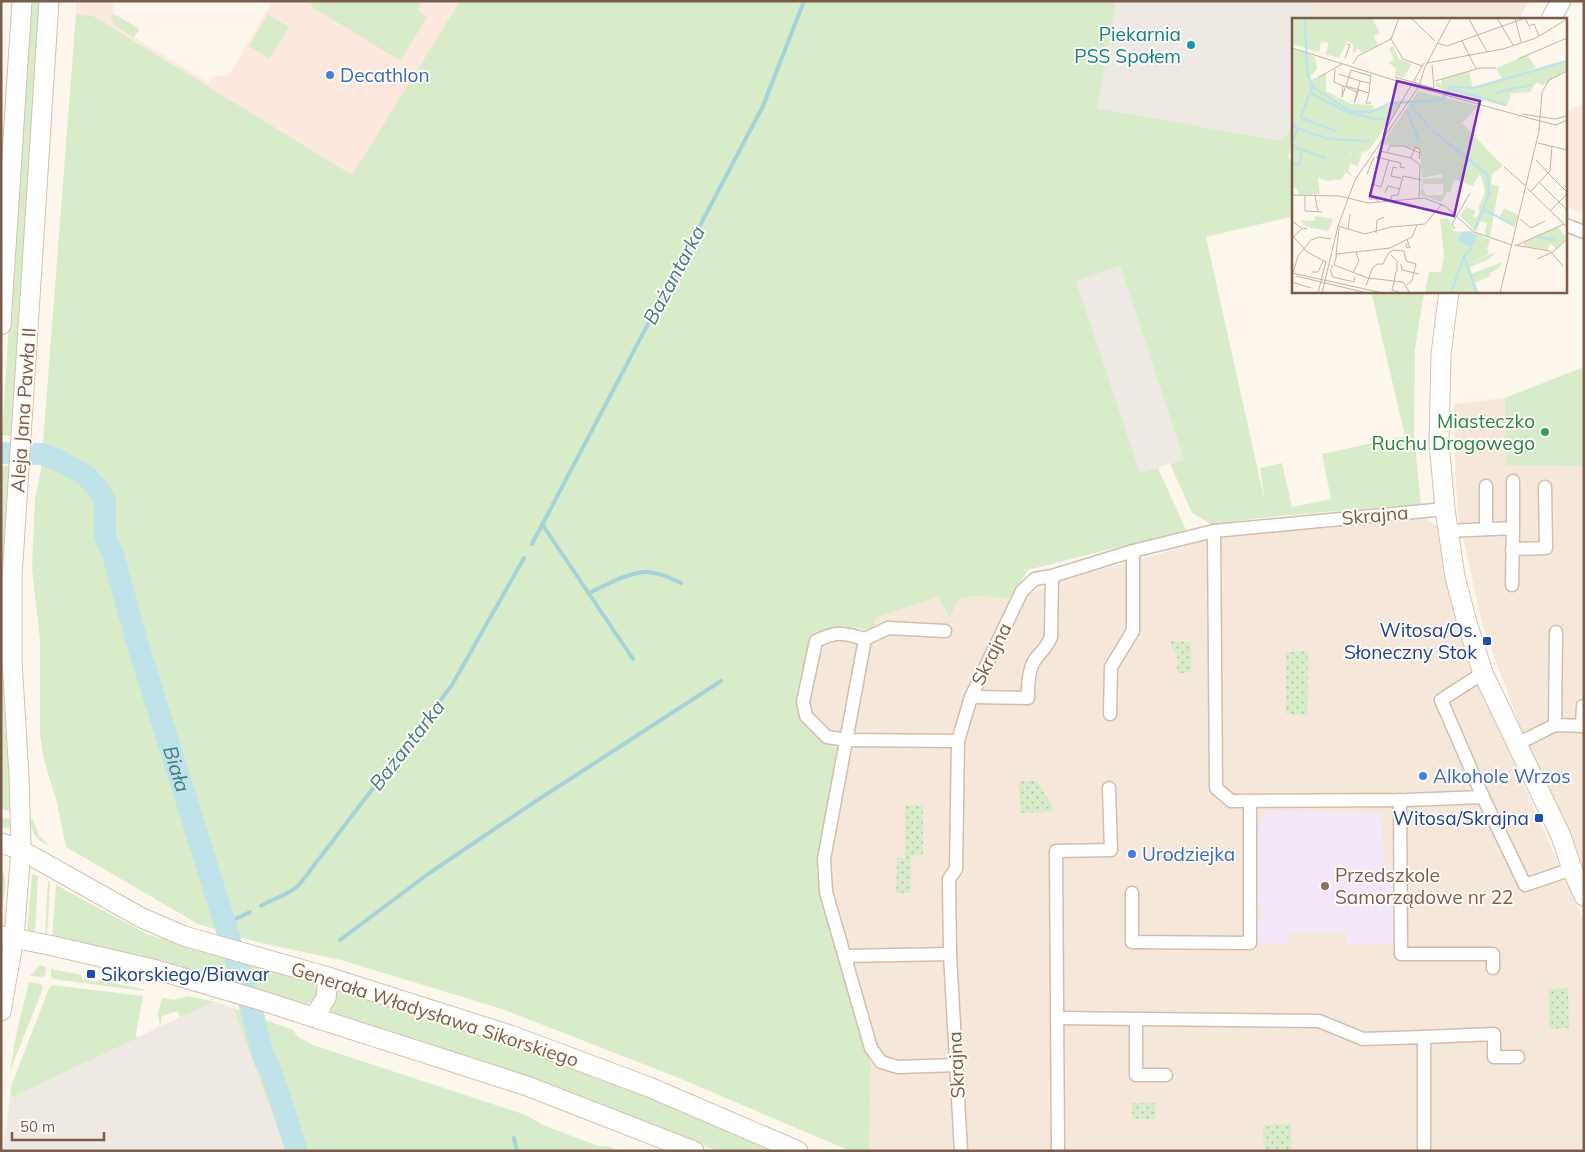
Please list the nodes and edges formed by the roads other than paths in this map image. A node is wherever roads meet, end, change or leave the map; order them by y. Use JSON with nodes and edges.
{"nodes":[{"id":1,"x":22,"y":1,"type":"edge"},
{"id":2,"x":49,"y":1,"type":"edge"},
{"id":3,"x":1561,"y":1,"type":"edge"},
{"id":4,"x":1552,"y":18,"type":"edge"},
{"id":5,"x":1568,"y":225,"type":"edge"},
{"id":6,"x":1584,"y":232,"type":"edge"},
{"id":7,"x":1449,"y":292,"type":"edge"},
{"id":8,"x":1,"y":325,"type":"edge"},
{"id":9,"x":1513,"y":481,"type":"dead end"},
{"id":10,"x":1486,"y":486,"type":"dead end"},
{"id":11,"x":1545,"y":487,"type":"dead end"},
{"id":12,"x":1445,"y":509,"type":"junction"},
{"id":13,"x":1486,"y":528,"type":"junction"},
{"id":14,"x":1513,"y":528,"type":"junction"},
{"id":15,"x":1214,"y":531,"type":"junction"},
{"id":16,"x":1448,"y":531,"type":"junction"},
{"id":17,"x":1512,"y":549,"type":"junction"},
{"id":18,"x":1133,"y":551,"type":"junction"},
{"id":19,"x":1052,"y":576,"type":"junction"},
{"id":20,"x":1512,"y":585,"type":"dead end"},
{"id":21,"x":945,"y":632,"type":"dead end"},
{"id":22,"x":1556,"y":632,"type":"dead end"},
{"id":23,"x":865,"y":639,"type":"junction"},
{"id":24,"x":1484,"y":673,"type":"junction"},
{"id":25,"x":971,"y":697,"type":"junction"},
{"id":26,"x":1583,"y":706,"type":"edge"},
{"id":27,"x":1110,"y":714,"type":"dead end"},
{"id":28,"x":1554,"y":726,"type":"junction"},
{"id":29,"x":1583,"y":726,"type":"edge"},
{"id":30,"x":846,"y":740,"type":"junction"},
{"id":31,"x":958,"y":741,"type":"junction"},
{"id":32,"x":1518,"y":744,"type":"junction"},
{"id":33,"x":1109,"y":788,"type":"dead end"},
{"id":34,"x":1483,"y":798,"type":"junction"},
{"id":35,"x":1400,"y":800,"type":"junction"},
{"id":36,"x":1250,"y":801,"type":"junction"},
{"id":37,"x":1,"y":843,"type":"edge"},
{"id":38,"x":21,"y":850,"type":"junction"},
{"id":39,"x":1572,"y":868,"type":"junction"},
{"id":40,"x":1132,"y":893,"type":"dead end"},
{"id":41,"x":1584,"y":896,"type":"edge"},
{"id":42,"x":8,"y":937,"type":"edge"},
{"id":43,"x":950,"y":954,"type":"junction"},
{"id":44,"x":844,"y":956,"type":"junction"},
{"id":45,"x":1493,"y":968,"type":"dead end"},
{"id":46,"x":328,"y":978,"type":"junction"},
{"id":47,"x":1,"y":1011,"type":"edge"},
{"id":48,"x":314,"y":1017,"type":"junction"},
{"id":49,"x":1057,"y":1018,"type":"junction"},
{"id":50,"x":1136,"y":1019,"type":"junction"},
{"id":51,"x":1424,"y":1037,"type":"junction"},
{"id":52,"x":1518,"y":1057,"type":"dead end"},
{"id":53,"x":957,"y":1066,"type":"junction"},
{"id":54,"x":1166,"y":1075,"type":"dead end"},
{"id":55,"x":694,"y":1151,"type":"edge"},
{"id":56,"x":798,"y":1151,"type":"edge"},
{"id":57,"x":961,"y":1151,"type":"edge"},
{"id":58,"x":1058,"y":1151,"type":"edge"},
{"id":59,"x":1424,"y":1151,"type":"edge"}],
"edges":[{"from":1,"to":8,"type":"main road","name":"Aleja Jana Pawła II"},
{"from":2,"to":38,"type":"main road","name":"Aleja Jana Pawła II"},
{"from":3,"to":4,"type":"main road"},
{"from":5,"to":6,"type":"street"},
{"from":7,"to":12,"type":"main road"},
{"from":9,"to":14,"type":"street"},
{"from":10,"to":13,"type":"street"},
{"from":11,"to":17,"type":"street"},
{"from":12,"to":15,"type":"street","name":"Skrajna"},
{"from":12,"to":16,"type":"main road"},
{"from":13,"to":14,"type":"street"},
{"from":13,"to":16,"type":"street"},
{"from":14,"to":17,"type":"street"},
{"from":15,"to":18,"type":"street","name":"Skrajna"},
{"from":15,"to":36,"type":"street"},
{"from":16,"to":24,"type":"main road"},
{"from":17,"to":20,"type":"street"},
{"from":18,"to":19,"type":"street","name":"Skrajna"},
{"from":18,"to":27,"type":"street"},
{"from":19,"to":25,"type":"street","name":"Skrajna"},
{"from":19,"to":25,"type":"street"},
{"from":21,"to":23,"type":"street"},
{"from":22,"to":28,"type":"street"},
{"from":23,"to":30,"type":"street"},
{"from":23,"to":30,"type":"street"},
{"from":24,"to":32,"type":"main road"},
{"from":24,"to":34,"type":"street"},
{"from":25,"to":31,"type":"street","name":"Skrajna"},
{"from":26,"to":29,"type":"street"},
{"from":28,"to":29,"type":"street"},
{"from":28,"to":32,"type":"street"},
{"from":30,"to":31,"type":"street"},
{"from":30,"to":44,"type":"street"},
{"from":31,"to":43,"type":"street","name":"Skrajna"},
{"from":32,"to":39,"type":"main road"},
{"from":33,"to":49,"type":"street"},
{"from":34,"to":35,"type":"street"},
{"from":34,"to":39,"type":"street"},
{"from":35,"to":36,"type":"street"},
{"from":35,"to":45,"type":"street"},
{"from":36,"to":40,"type":"street"},
{"from":37,"to":38,"type":"main road","name":"Generała Władysława Sikorskiego"},
{"from":38,"to":42,"type":"main road","name":"Aleja Jana Pawła II"},
{"from":38,"to":46,"type":"main road","name":"Generała Władysława Sikorskiego"},
{"from":39,"to":41,"type":"main road"},
{"from":42,"to":47,"type":"main road"},
{"from":42,"to":48,"type":"main road"},
{"from":43,"to":44,"type":"street"},
{"from":43,"to":53,"type":"street","name":"Skrajna"},
{"from":44,"to":53,"type":"street"},
{"from":46,"to":48,"type":"main road"},
{"from":46,"to":56,"type":"main road","name":"Generała Władysława Sikorskiego"},
{"from":48,"to":55,"type":"main road"},
{"from":49,"to":50,"type":"street"},
{"from":49,"to":58,"type":"street"},
{"from":50,"to":51,"type":"street"},
{"from":50,"to":54,"type":"street"},
{"from":51,"to":52,"type":"street"},
{"from":51,"to":59,"type":"street"},
{"from":53,"to":57,"type":"street","name":"Skrajna"}]}
